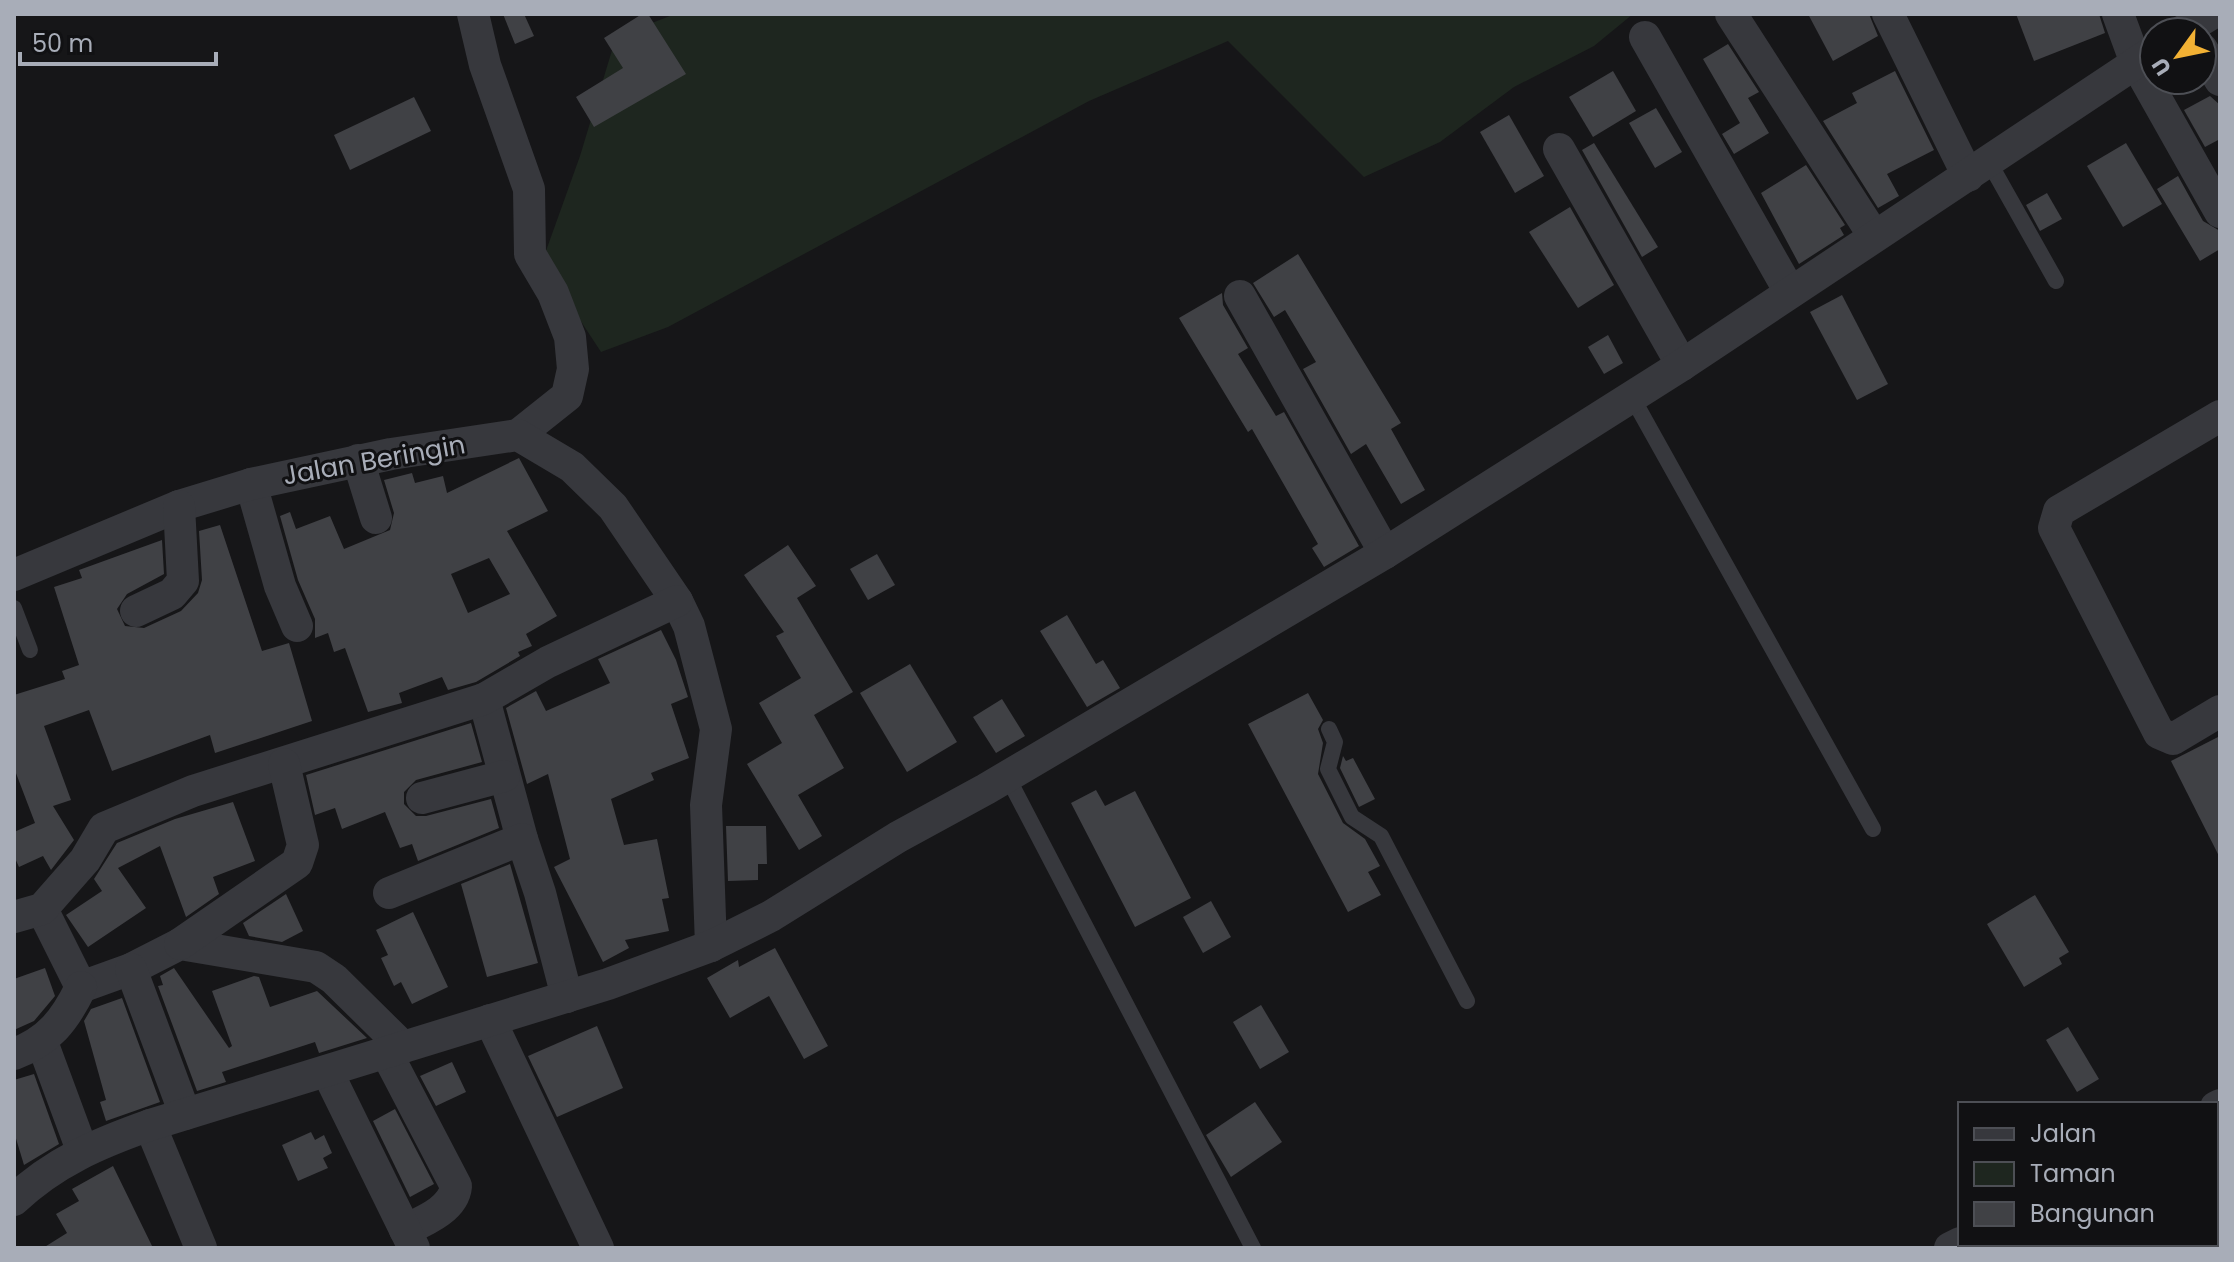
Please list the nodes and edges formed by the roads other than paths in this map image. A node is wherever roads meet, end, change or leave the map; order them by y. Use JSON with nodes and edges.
{"nodes":[{"id":1,"x":473,"y":14,"type":"edge"},
{"id":2,"x":1731,"y":14,"type":"edge"},
{"id":3,"x":1888,"y":14,"type":"edge"},
{"id":4,"x":2118,"y":14,"type":"edge"},
{"id":5,"x":1645,"y":37,"type":"dead end"},
{"id":6,"x":2138,"y":46,"type":"edge"},
{"id":7,"x":2138,"y":62,"type":"edge"},
{"id":8,"x":2164,"y":96,"type":"edge"},
{"id":9,"x":1559,"y":149,"type":"dead end"},
{"id":10,"x":1979,"y":169,"type":"junction"},
{"id":11,"x":2220,"y":212,"type":"edge"},
{"id":12,"x":1874,"y":236,"type":"junction"},
{"id":13,"x":2056,"y":281,"type":"dead end"},
{"id":14,"x":1790,"y":292,"type":"junction"},
{"id":15,"x":1240,"y":296,"type":"dead end"},
{"id":16,"x":1682,"y":365,"type":"junction"},
{"id":17,"x":1632,"y":397,"type":"junction"},
{"id":18,"x":2220,"y":416,"type":"edge"},
{"id":19,"x":518,"y":435,"type":"junction"},
{"id":20,"x":358,"y":460,"type":"junction"},
{"id":21,"x":251,"y":484,"type":"junction"},
{"id":22,"x":179,"y":506,"type":"junction"},
{"id":23,"x":376,"y":518,"type":"dead end"},
{"id":24,"x":1385,"y":553,"type":"junction"},
{"id":25,"x":14,"y":575,"type":"edge"},
{"id":26,"x":677,"y":601,"type":"junction"},
{"id":27,"x":14,"y":608,"type":"edge"},
{"id":28,"x":136,"y":611,"type":"dead end"},
{"id":29,"x":297,"y":626,"type":"dead end"},
{"id":30,"x":30,"y":650,"type":"dead end"},
{"id":31,"x":484,"y":699,"type":"junction"},
{"id":32,"x":2220,"y":711,"type":"edge"},
{"id":33,"x":1329,"y":729,"type":"dead end"},
{"id":34,"x":284,"y":764,"type":"junction"},
{"id":35,"x":504,"y":776,"type":"junction"},
{"id":36,"x":1007,"y":776,"type":"junction"},
{"id":37,"x":422,"y":798,"type":"dead end"},
{"id":38,"x":1873,"y":829,"type":"dead end"},
{"id":39,"x":522,"y":839,"type":"junction"},
{"id":40,"x":389,"y":893,"type":"dead end"},
{"id":41,"x":28,"y":913,"type":"edge"},
{"id":42,"x":180,"y":944,"type":"junction"},
{"id":43,"x":711,"y":946,"type":"junction"},
{"id":44,"x":131,"y":969,"type":"junction"},
{"id":45,"x":81,"y":987,"type":"junction"},
{"id":46,"x":567,"y":997,"type":"junction"},
{"id":47,"x":1467,"y":1001,"type":"dead end"},
{"id":48,"x":490,"y":1020,"type":"junction"},
{"id":49,"x":28,"y":1048,"type":"edge"},
{"id":50,"x":395,"y":1050,"type":"junction"},
{"id":51,"x":327,"y":1071,"type":"junction"},
{"id":52,"x":185,"y":1114,"type":"junction"},
{"id":53,"x":150,"y":1125,"type":"junction"},
{"id":54,"x":82,"y":1150,"type":"junction"},
{"id":55,"x":20,"y":1186,"type":"edge"},
{"id":56,"x":409,"y":1239,"type":"edge"},
{"id":57,"x":201,"y":1248,"type":"edge"},
{"id":58,"x":598,"y":1248,"type":"edge"},
{"id":59,"x":1253,"y":1248,"type":"edge"}],
"edges":[{"from":1,"to":19,"type":"street"},
{"from":2,"to":12,"type":"street"},
{"from":3,"to":10,"type":"street"},
{"from":4,"to":6,"type":"street"},
{"from":5,"to":14,"type":"street"},
{"from":7,"to":10,"type":"street"},
{"from":8,"to":11,"type":"street"},
{"from":9,"to":16,"type":"street"},
{"from":10,"to":12,"type":"street"},
{"from":10,"to":13,"type":"lane"},
{"from":12,"to":14,"type":"street"},
{"from":14,"to":16,"type":"street"},
{"from":15,"to":24,"type":"street"},
{"from":16,"to":17,"type":"street"},
{"from":17,"to":24,"type":"street"},
{"from":17,"to":38,"type":"lane"},
{"from":18,"to":32,"type":"street"},
{"from":19,"to":20,"type":"street","name":"Jalan Beringin"},
{"from":19,"to":26,"type":"street"},
{"from":20,"to":21,"type":"street","name":"Jalan Beringin"},
{"from":20,"to":23,"type":"street"},
{"from":21,"to":22,"type":"street","name":"Jalan Beringin"},
{"from":21,"to":29,"type":"street"},
{"from":22,"to":25,"type":"street","name":"Jalan Beringin"},
{"from":22,"to":28,"type":"street"},
{"from":24,"to":36,"type":"street"},
{"from":26,"to":31,"type":"street"},
{"from":26,"to":43,"type":"street"},
{"from":27,"to":30,"type":"lane"},
{"from":31,"to":34,"type":"street"},
{"from":31,"to":35,"type":"street"},
{"from":33,"to":47,"type":"lane"},
{"from":34,"to":41,"type":"street"},
{"from":34,"to":42,"type":"street"},
{"from":35,"to":37,"type":"street"},
{"from":35,"to":39,"type":"street"},
{"from":36,"to":43,"type":"street"},
{"from":36,"to":59,"type":"lane"},
{"from":39,"to":40,"type":"street"},
{"from":39,"to":46,"type":"street"},
{"from":41,"to":45,"type":"street"},
{"from":42,"to":44,"type":"street"},
{"from":42,"to":50,"type":"street"},
{"from":43,"to":46,"type":"street"},
{"from":44,"to":45,"type":"street"},
{"from":44,"to":52,"type":"street"},
{"from":45,"to":49,"type":"street"},
{"from":46,"to":48,"type":"street"},
{"from":48,"to":50,"type":"street"},
{"from":48,"to":58,"type":"street"},
{"from":49,"to":54,"type":"street"},
{"from":50,"to":51,"type":"street"},
{"from":50,"to":56,"type":"street"},
{"from":51,"to":52,"type":"street"},
{"from":51,"to":56,"type":"street"},
{"from":52,"to":53,"type":"street"},
{"from":53,"to":54,"type":"street"},
{"from":53,"to":57,"type":"street"},
{"from":54,"to":55,"type":"street"}]}
